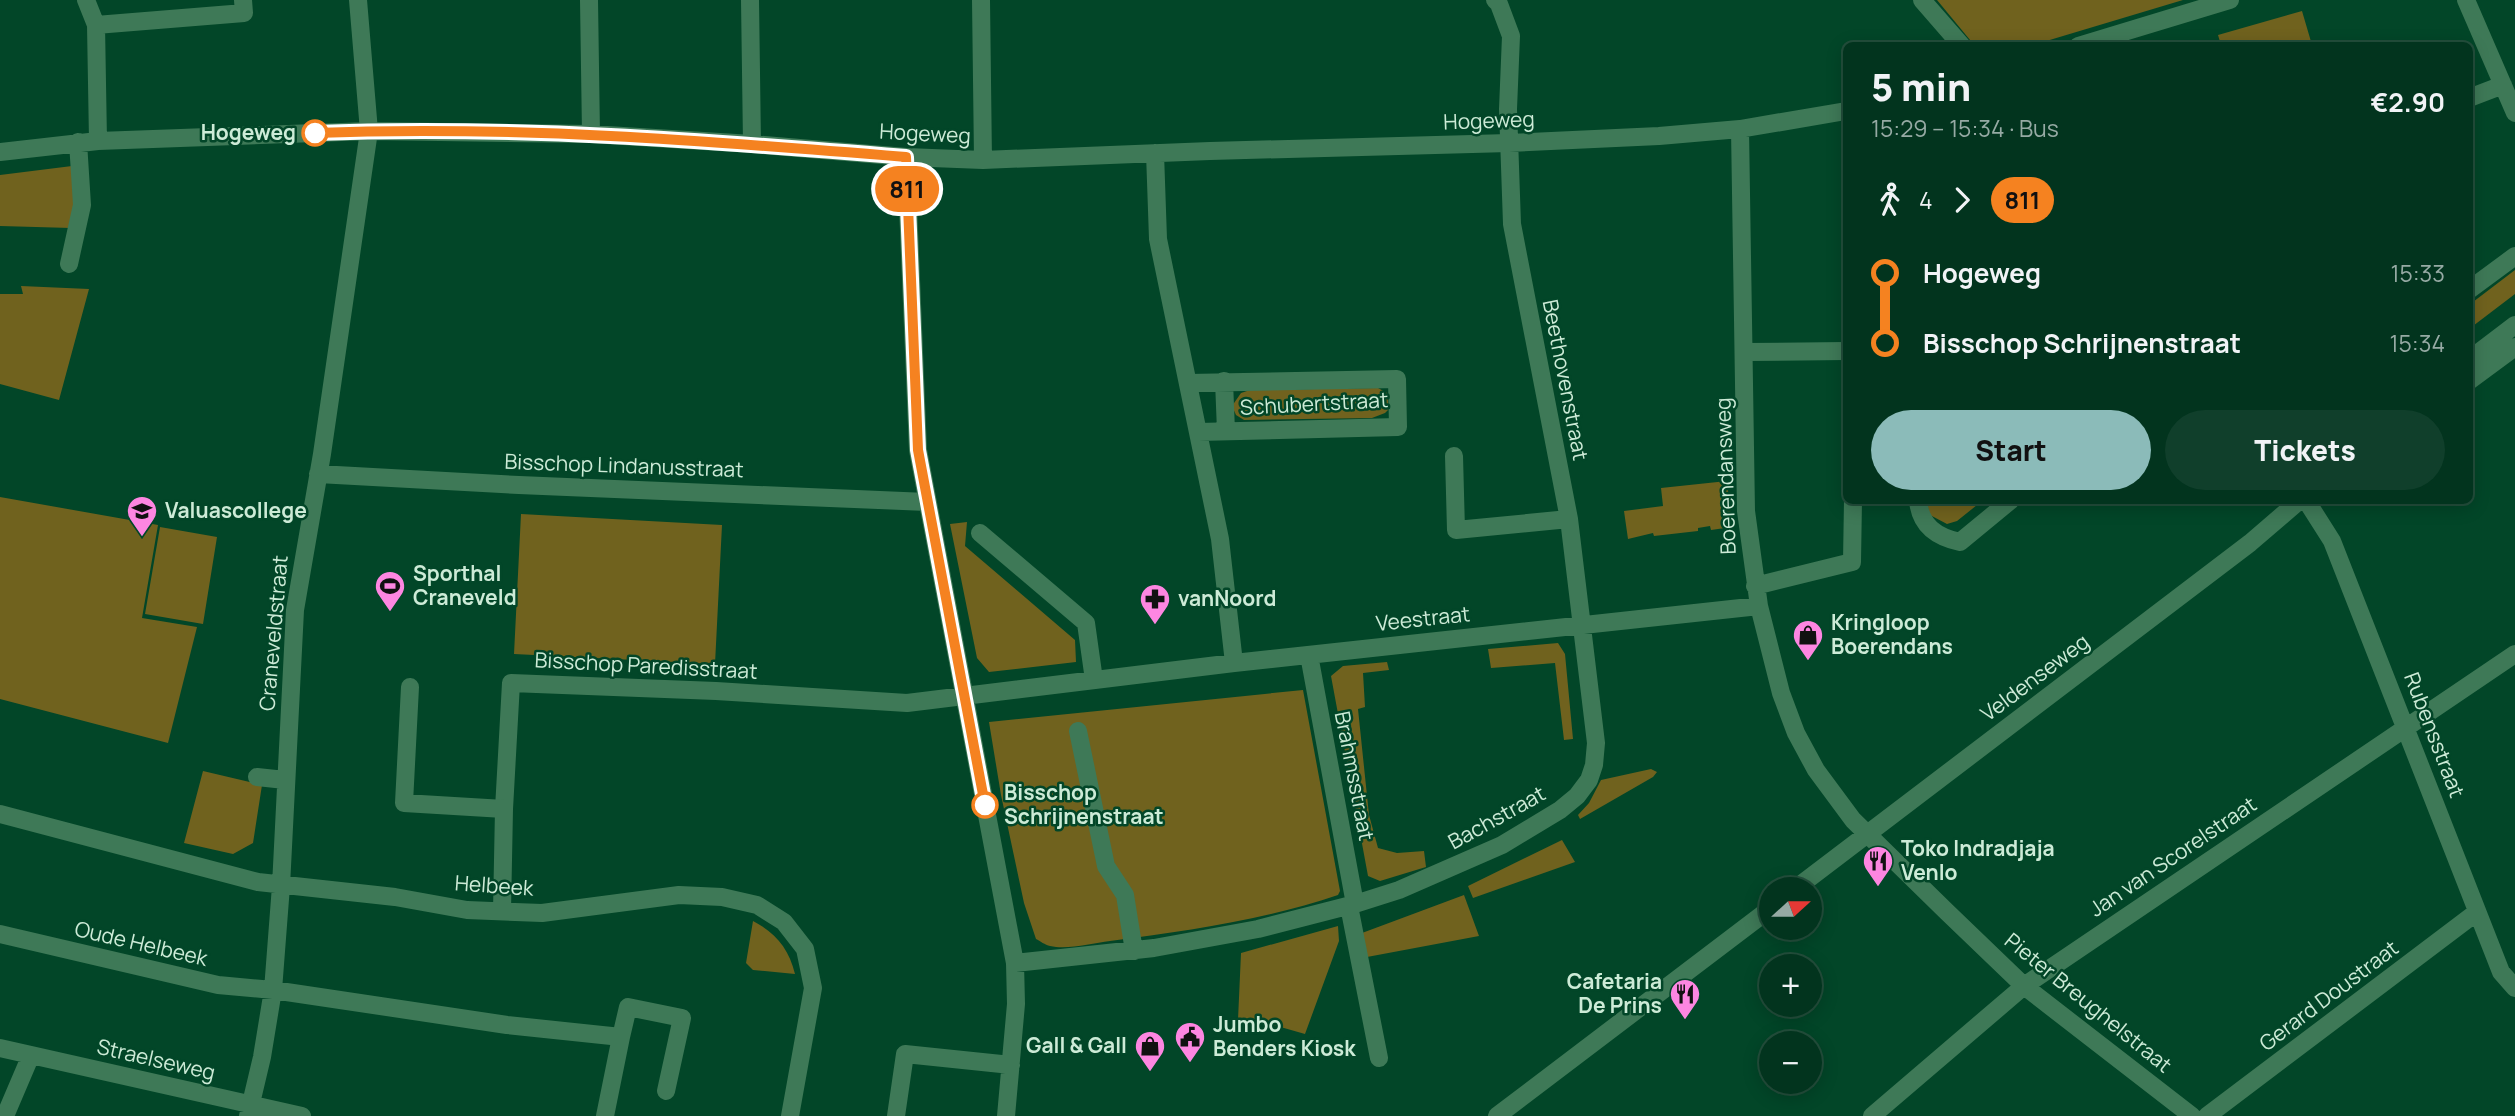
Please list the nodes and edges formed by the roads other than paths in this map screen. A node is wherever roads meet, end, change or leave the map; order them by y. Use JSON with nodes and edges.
{"nodes":[{"id":1,"x":86,"y":0,"type":"edge"},
{"id":2,"x":243,"y":0,"type":"edge"},
{"id":3,"x":358,"y":0,"type":"edge"},
{"id":4,"x":589,"y":0,"type":"edge"},
{"id":5,"x":750,"y":0,"type":"edge"},
{"id":6,"x":981,"y":0,"type":"edge"},
{"id":7,"x":1495,"y":0,"type":"edge"},
{"id":8,"x":1922,"y":0,"type":"edge"},
{"id":9,"x":2230,"y":0,"type":"edge"},
{"id":10,"x":2466,"y":0,"type":"edge"},
{"id":11,"x":96,"y":25,"type":"junction"},
{"id":12,"x":1959,"y":42,"type":"edge"},
{"id":13,"x":2091,"y":42,"type":"edge"},
{"id":14,"x":2503,"y":85,"type":"junction"},
{"id":15,"x":2473,"y":97,"type":"edge"},
{"id":16,"x":1843,"y":112,"type":"edge"},
{"id":17,"x":2515,"y":113,"type":"edge"},
{"id":18,"x":1740,"y":129,"type":"junction"},
{"id":19,"x":369,"y":131,"type":"junction"},
{"id":20,"x":591,"y":134,"type":"junction"},
{"id":21,"x":98,"y":141,"type":"junction"},
{"id":22,"x":78,"y":142,"type":"junction"},
{"id":23,"x":1509,"y":143,"type":"junction"},
{"id":24,"x":752,"y":144,"type":"junction"},
{"id":25,"x":0,"y":152,"type":"edge"},
{"id":26,"x":1154,"y":153,"type":"junction"},
{"id":27,"x":906,"y":157,"type":"junction"},
{"id":28,"x":983,"y":160,"type":"junction"},
{"id":29,"x":2515,"y":256,"type":"edge"},
{"id":30,"x":69,"y":264,"type":"dead end"},
{"id":31,"x":2473,"y":287,"type":"edge"},
{"id":32,"x":2515,"y":325,"type":"edge"},
{"id":33,"x":2515,"y":347,"type":"edge"},
{"id":34,"x":1843,"y":351,"type":"edge"},
{"id":35,"x":1745,"y":352,"type":"junction"},
{"id":36,"x":2473,"y":368,"type":"edge"},
{"id":37,"x":2473,"y":368,"type":"edge"},
{"id":38,"x":1224,"y":382,"type":"junction"},
{"id":39,"x":1188,"y":383,"type":"junction"},
{"id":40,"x":1226,"y":431,"type":"junction"},
{"id":41,"x":1198,"y":432,"type":"junction"},
{"id":42,"x":1454,"y":456,"type":"dead end"},
{"id":43,"x":318,"y":474,"type":"junction"},
{"id":44,"x":928,"y":502,"type":"junction"},
{"id":45,"x":1853,"y":504,"type":"edge"},
{"id":46,"x":1917,"y":504,"type":"edge"},
{"id":47,"x":2006,"y":504,"type":"edge"},
{"id":48,"x":2295,"y":504,"type":"edge"},
{"id":49,"x":2309,"y":504,"type":"edge"},
{"id":50,"x":1569,"y":519,"type":"junction"},
{"id":51,"x":980,"y":533,"type":"dead end"},
{"id":52,"x":1755,"y":586,"type":"junction"},
{"id":53,"x":1759,"y":606,"type":"junction"},
{"id":54,"x":1583,"y":624,"type":"junction"},
{"id":55,"x":2515,"y":654,"type":"edge"},
{"id":56,"x":1309,"y":655,"type":"junction"},
{"id":57,"x":1234,"y":663,"type":"junction"},
{"id":58,"x":1094,"y":680,"type":"junction"},
{"id":59,"x":410,"y":687,"type":"dead end"},
{"id":60,"x":964,"y":696,"type":"junction"},
{"id":61,"x":2406,"y":726,"type":"junction"},
{"id":62,"x":1079,"y":731,"type":"dead end"},
{"id":63,"x":257,"y":777,"type":"dead end"},
{"id":64,"x":285,"y":780,"type":"junction"},
{"id":65,"x":504,"y":809,"type":"junction"},
{"id":66,"x":0,"y":814,"type":"edge"},
{"id":67,"x":1867,"y":835,"type":"junction"},
{"id":68,"x":1812,"y":877,"type":"edge"},
{"id":69,"x":281,"y":886,"type":"junction"},
{"id":70,"x":1352,"y":905,"type":"junction"},
{"id":71,"x":502,"y":911,"type":"junction"},
{"id":72,"x":2477,"y":912,"type":"junction"},
{"id":73,"x":1759,"y":917,"type":"edge"},
{"id":74,"x":0,"y":934,"type":"edge"},
{"id":75,"x":1135,"y":951,"type":"junction"},
{"id":76,"x":1015,"y":963,"type":"junction"},
{"id":77,"x":2024,"y":986,"type":"junction"},
{"id":78,"x":2515,"y":988,"type":"edge"},
{"id":79,"x":272,"y":990,"type":"junction"},
{"id":80,"x":621,"y":1037,"type":"junction"},
{"id":81,"x":0,"y":1048,"type":"edge"},
{"id":82,"x":31,"y":1055,"type":"junction"},
{"id":83,"x":1379,"y":1058,"type":"dead end"},
{"id":84,"x":1011,"y":1065,"type":"junction"},
{"id":85,"x":666,"y":1091,"type":"dead end"},
{"id":86,"x":249,"y":1110,"type":"edge"},
{"id":87,"x":5,"y":1116,"type":"edge"},
{"id":88,"x":302,"y":1116,"type":"edge"},
{"id":89,"x":606,"y":1116,"type":"edge"},
{"id":90,"x":790,"y":1116,"type":"edge"},
{"id":91,"x":896,"y":1116,"type":"edge"},
{"id":92,"x":1006,"y":1116,"type":"edge"},
{"id":93,"x":1497,"y":1116,"type":"edge"},
{"id":94,"x":1872,"y":1116,"type":"edge"},
{"id":95,"x":2192,"y":1116,"type":"edge"},
{"id":96,"x":2207,"y":1116,"type":"edge"}],
"edges":[{"from":1,"to":11,"type":"street"},
{"from":2,"to":11,"type":"street"},
{"from":3,"to":19,"type":"street","name":"Craneveldstraat"},
{"from":4,"to":20,"type":"street"},
{"from":5,"to":24,"type":"street"},
{"from":6,"to":28,"type":"street"},
{"from":7,"to":23,"type":"street","name":"Beethovenstraat"},
{"from":8,"to":12,"type":"street"},
{"from":9,"to":13,"type":"street"},
{"from":10,"to":14,"type":"street"},
{"from":11,"to":21,"type":"street"},
{"from":14,"to":15,"type":"street"},
{"from":14,"to":17,"type":"street"},
{"from":16,"to":18,"type":"street","name":"Hogeweg"},
{"from":18,"to":23,"type":"street","name":"Hogeweg"},
{"from":18,"to":35,"type":"street","name":"Boerendansweg"},
{"from":19,"to":20,"type":"street","name":"Hogeweg"},
{"from":19,"to":21,"type":"street","name":"Hogeweg"},
{"from":19,"to":43,"type":"street","name":"Craneveldstraat"},
{"from":20,"to":24,"type":"street","name":"Hogeweg"},
{"from":21,"to":22,"type":"street","name":"Hogeweg"},
{"from":22,"to":25,"type":"street","name":"Hogeweg"},
{"from":22,"to":30,"type":"street"},
{"from":23,"to":26,"type":"street","name":"Hogeweg"},
{"from":23,"to":50,"type":"street","name":"Beethovenstraat"},
{"from":24,"to":27,"type":"street","name":"Hogeweg"},
{"from":26,"to":28,"type":"street","name":"Hogeweg"},
{"from":26,"to":39,"type":"street"},
{"from":27,"to":28,"type":"street","name":"Hogeweg"},
{"from":27,"to":44,"type":"street"},
{"from":29,"to":31,"type":"street"},
{"from":32,"to":36,"type":"street"},
{"from":33,"to":37,"type":"street"},
{"from":34,"to":35,"type":"street"},
{"from":35,"to":52,"type":"street","name":"Boerendansweg"},
{"from":38,"to":39,"type":"street","name":"Schubertstraat"},
{"from":38,"to":40,"type":"street","name":"Schubertstraat"},
{"from":38,"to":40,"type":"street","name":"Schubertstraat"},
{"from":39,"to":41,"type":"street"},
{"from":40,"to":41,"type":"street","name":"Schubertstraat"},
{"from":41,"to":57,"type":"street"},
{"from":42,"to":50,"type":"street"},
{"from":43,"to":44,"type":"street","name":"Bisschop Lindanusstraat"},
{"from":43,"to":64,"type":"street","name":"Craneveldstraat"},
{"from":44,"to":60,"type":"street"},
{"from":45,"to":52,"type":"street"},
{"from":46,"to":47,"type":"street"},
{"from":48,"to":67,"type":"street","name":"Veldenseweg"},
{"from":49,"to":61,"type":"street","name":"Rubensstraat"},
{"from":50,"to":54,"type":"street","name":"Beethovenstraat"},
{"from":51,"to":58,"type":"street"},
{"from":52,"to":53,"type":"street","name":"Boerendansweg"},
{"from":53,"to":54,"type":"street","name":"Veestraat"},
{"from":53,"to":67,"type":"street","name":"Boerendansweg"},
{"from":54,"to":56,"type":"street","name":"Veestraat"},
{"from":54,"to":70,"type":"street","name":"Bachstraat"},
{"from":55,"to":61,"type":"street","name":"Jan van Scorelstraat"},
{"from":56,"to":57,"type":"street","name":"Veestraat"},
{"from":56,"to":70,"type":"street","name":"Brahmsstraat"},
{"from":57,"to":58,"type":"street","name":"Veestraat"},
{"from":58,"to":60,"type":"street","name":"Veestraat"},
{"from":59,"to":65,"type":"street"},
{"from":60,"to":65,"type":"street","name":"Bisschop Paredisstraat"},
{"from":60,"to":76,"type":"street"},
{"from":61,"to":72,"type":"street","name":"Rubensstraat"},
{"from":61,"to":77,"type":"street","name":"Jan van Scorelstraat"},
{"from":62,"to":75,"type":"street"},
{"from":63,"to":64,"type":"street"},
{"from":64,"to":69,"type":"street","name":"Craneveldstraat"},
{"from":65,"to":71,"type":"street","name":"Bisschop Paredisstraat"},
{"from":66,"to":69,"type":"street","name":"Helbeek"},
{"from":67,"to":68,"type":"street","name":"Veldenseweg"},
{"from":67,"to":77,"type":"street","name":"Pieter Breughelstraat"},
{"from":69,"to":71,"type":"street","name":"Helbeek"},
{"from":69,"to":79,"type":"street","name":"Craneveldstraat"},
{"from":70,"to":75,"type":"street","name":"Bachstraat"},
{"from":70,"to":83,"type":"street"},
{"from":71,"to":90,"type":"street","name":"Helbeek"},
{"from":72,"to":78,"type":"street","name":"Rubensstraat"},
{"from":72,"to":96,"type":"street","name":"Gerard Doustraat"},
{"from":73,"to":93,"type":"street"},
{"from":74,"to":79,"type":"street","name":"Oude Helbeek"},
{"from":75,"to":76,"type":"street","name":"Bachstraat"},
{"from":76,"to":84,"type":"street"},
{"from":77,"to":94,"type":"street","name":"Jan van Scorelstraat"},
{"from":77,"to":95,"type":"street","name":"Pieter Breughelstraat"},
{"from":79,"to":80,"type":"street"},
{"from":79,"to":86,"type":"street","name":"Craneveldstraat"},
{"from":80,"to":85,"type":"street"},
{"from":80,"to":89,"type":"street"},
{"from":81,"to":82,"type":"street","name":"Straelseweg"},
{"from":82,"to":86,"type":"street","name":"Straelseweg"},
{"from":82,"to":87,"type":"street"},
{"from":84,"to":91,"type":"street"},
{"from":84,"to":92,"type":"street"},
{"from":86,"to":88,"type":"street","name":"Straelseweg"}]}
